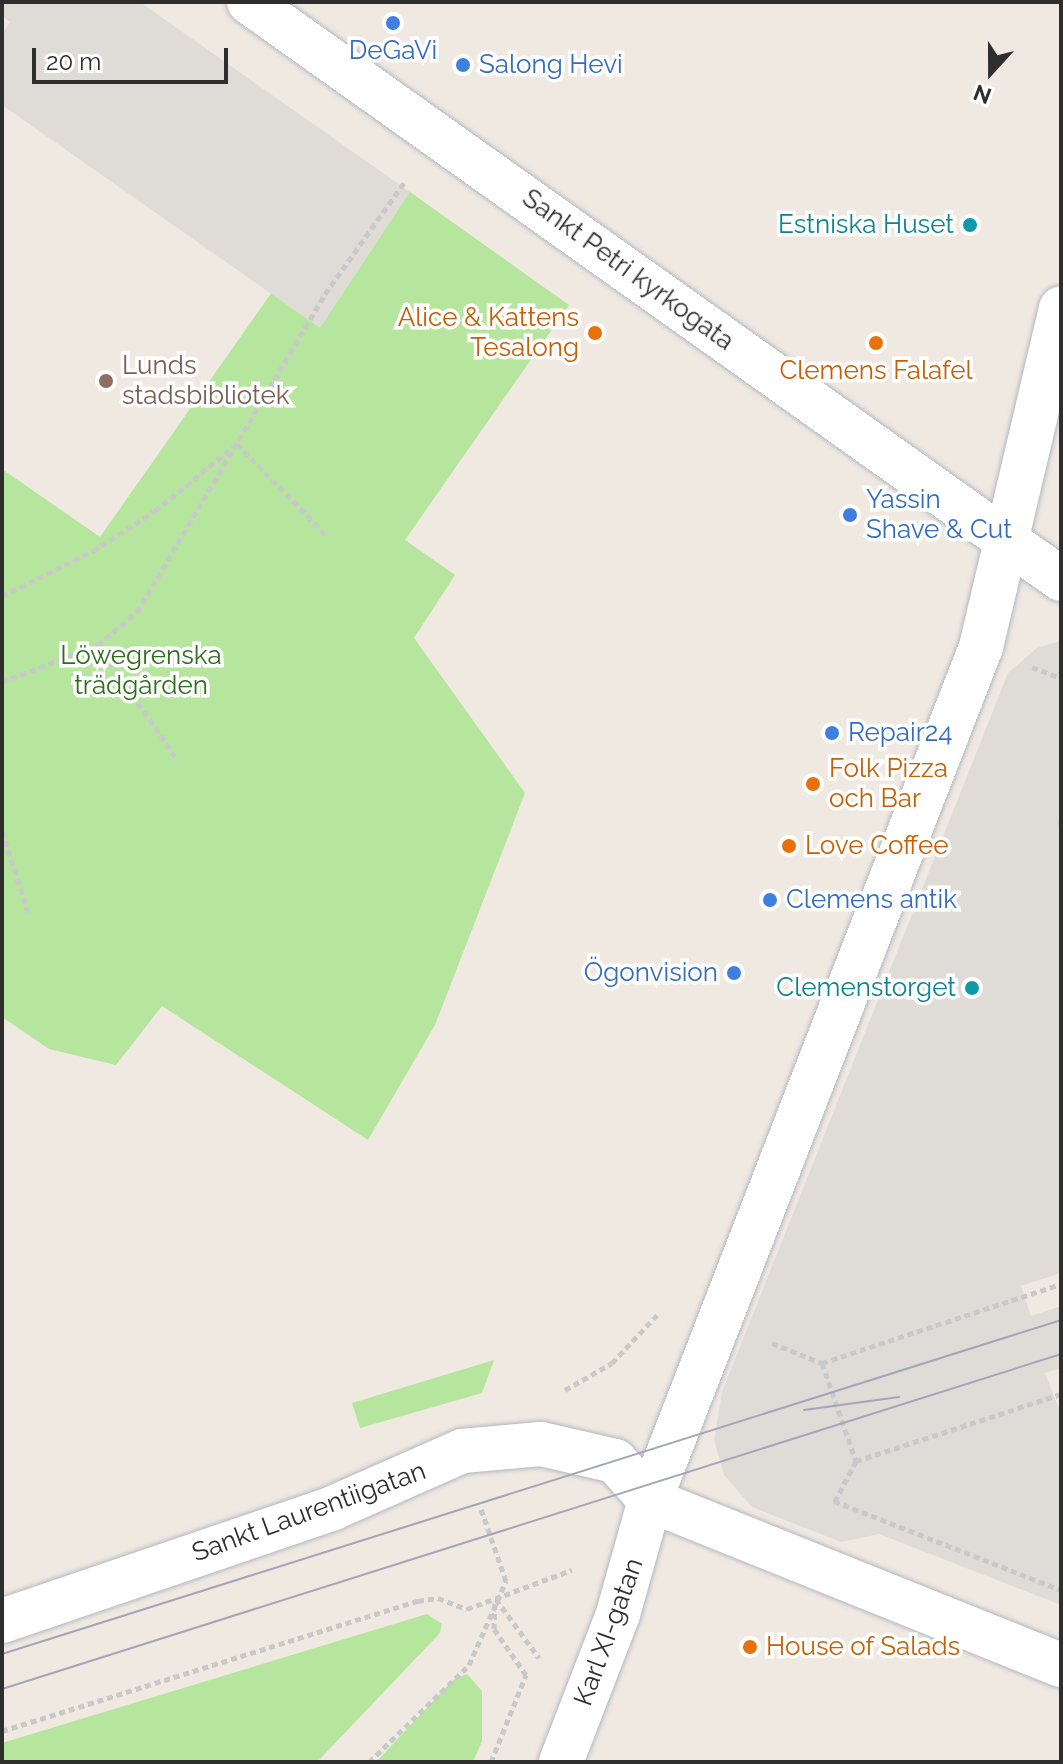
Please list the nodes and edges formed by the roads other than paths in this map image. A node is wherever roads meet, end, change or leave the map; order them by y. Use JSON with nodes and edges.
{"nodes":[{"id":1,"x":249,"y":2,"type":"edge"},
{"id":2,"x":1061,"y":308,"type":"edge"},
{"id":3,"x":1005,"y":541,"type":"junction"},
{"id":4,"x":1061,"y":579,"type":"edge"},
{"id":5,"x":650,"y":1500,"type":"junction"},
{"id":6,"x":2,"y":1621,"type":"edge"},
{"id":7,"x":1061,"y":1665,"type":"edge"},
{"id":8,"x":561,"y":1762,"type":"edge"}],
"edges":[{"from":1,"to":3,"type":"street","name":"Sankt Petri kyrkogata"},
{"from":2,"to":3,"type":"street"},
{"from":3,"to":4,"type":"street"},
{"from":3,"to":5,"type":"street"},
{"from":5,"to":6,"type":"street","name":"Sankt Laurentiigatan"},
{"from":5,"to":7,"type":"street"},
{"from":5,"to":8,"type":"street","name":"Karl XI-gatan"}]}
